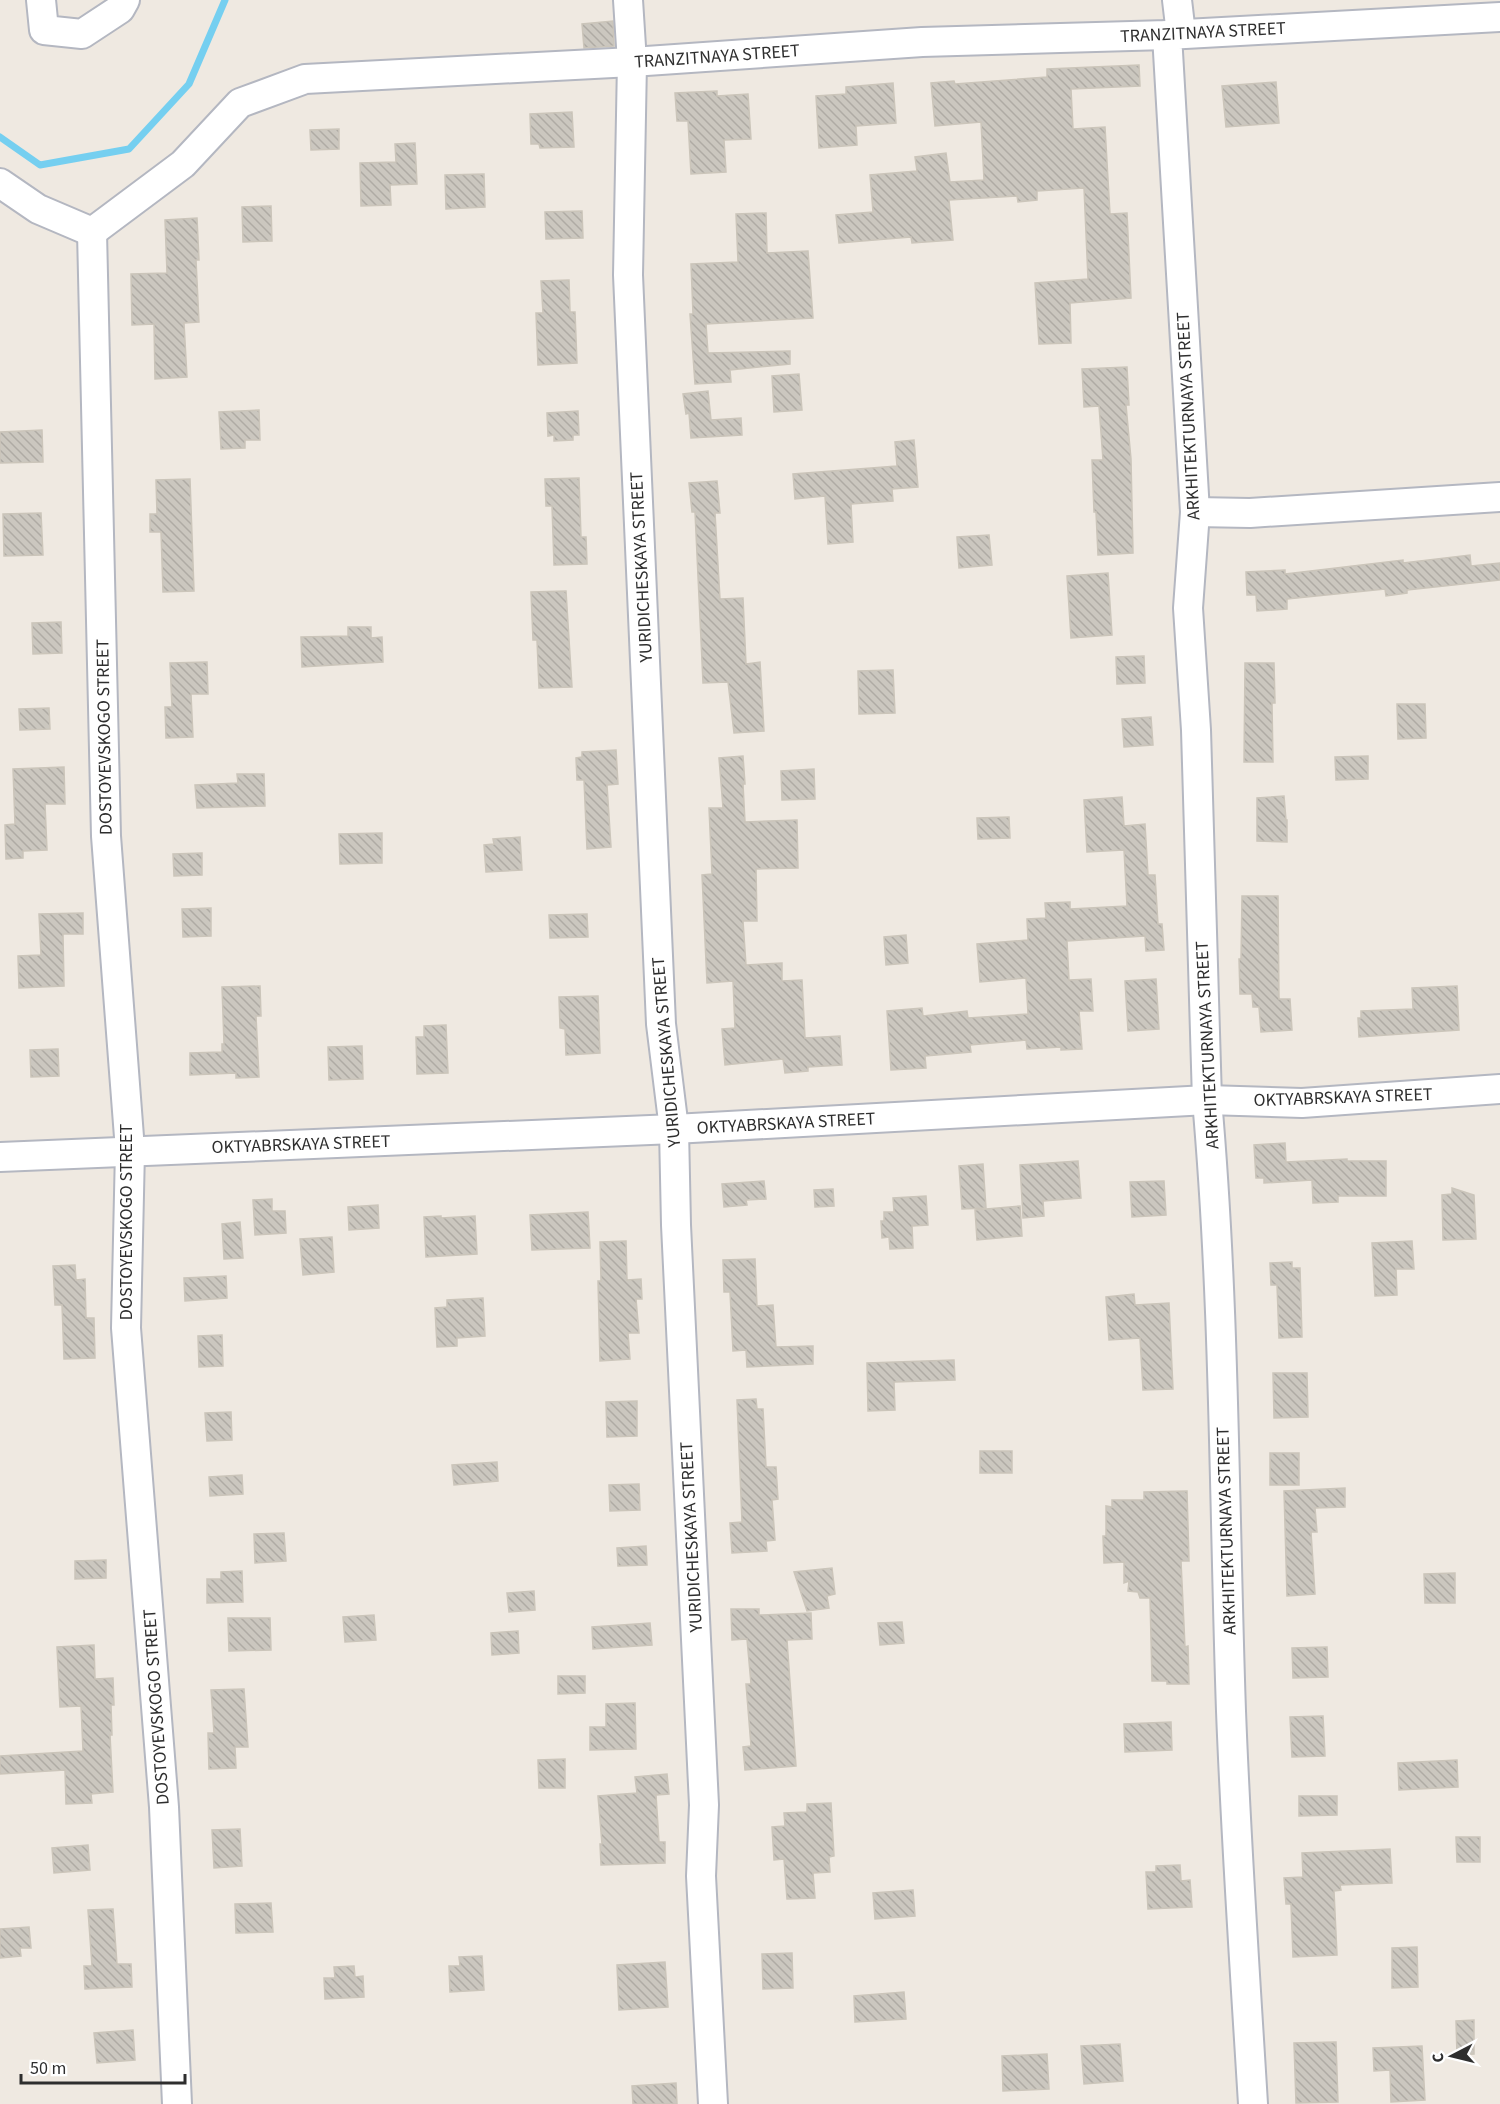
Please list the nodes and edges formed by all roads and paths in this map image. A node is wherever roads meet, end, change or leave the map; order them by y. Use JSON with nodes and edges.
{"nodes":[{"id":1,"x":41,"y":0,"type":"edge"},
{"id":2,"x":125,"y":0,"type":"edge"},
{"id":3,"x":628,"y":0,"type":"edge"},
{"id":4,"x":1177,"y":0,"type":"edge"},
{"id":5,"x":1500,"y":17,"type":"edge"},
{"id":6,"x":1174,"y":34,"type":"junction"},
{"id":7,"x":632,"y":62,"type":"junction"},
{"id":8,"x":0,"y":183,"type":"edge"},
{"id":9,"x":92,"y":232,"type":"junction"},
{"id":10,"x":1500,"y":497,"type":"edge"},
{"id":11,"x":1195,"y":512,"type":"junction"},
{"id":12,"x":1500,"y":1089,"type":"edge"},
{"id":13,"x":1207,"y":1101,"type":"junction"},
{"id":14,"x":674,"y":1129,"type":"junction"},
{"id":15,"x":130,"y":1150,"type":"junction"},
{"id":16,"x":0,"y":1157,"type":"edge"},
{"id":17,"x":177,"y":2104,"type":"edge"},
{"id":18,"x":713,"y":2104,"type":"edge"},
{"id":19,"x":1253,"y":2104,"type":"edge"}],
"edges":[{"from":1,"to":2,"type":"street"},
{"from":3,"to":7,"type":"street","name":"YURIDICHESKAYA STREET"},
{"from":4,"to":6,"type":"street","name":"ARKHITEKTURNAYA STREET"},
{"from":5,"to":6,"type":"street","name":"TRANZITNAYA STREET"},
{"from":6,"to":7,"type":"street","name":"TRANZITNAYA STREET"},
{"from":6,"to":11,"type":"street","name":"ARKHITEKTURNAYA STREET"},
{"from":7,"to":9,"type":"street","name":"TRANZITNAYA STREET"},
{"from":7,"to":14,"type":"street","name":"YURIDICHESKAYA STREET"},
{"from":8,"to":9,"type":"street"},
{"from":9,"to":15,"type":"street","name":"DOSTOYEVSKOGO STREET"},
{"from":10,"to":11,"type":"street"},
{"from":11,"to":13,"type":"street","name":"ARKHITEKTURNAYA STREET"},
{"from":12,"to":13,"type":"street","name":"OKTYABRSKAYA STREET"},
{"from":13,"to":14,"type":"street","name":"OKTYABRSKAYA STREET"},
{"from":13,"to":19,"type":"street","name":"ARKHITEKTURNAYA STREET"},
{"from":14,"to":15,"type":"street","name":"OKTYABRSKAYA STREET"},
{"from":14,"to":18,"type":"street","name":"YURIDICHESKAYA STREET"},
{"from":15,"to":16,"type":"street","name":"OKTYABRSKAYA STREET"},
{"from":15,"to":17,"type":"street","name":"DOSTOYEVSKOGO STREET"}]}
